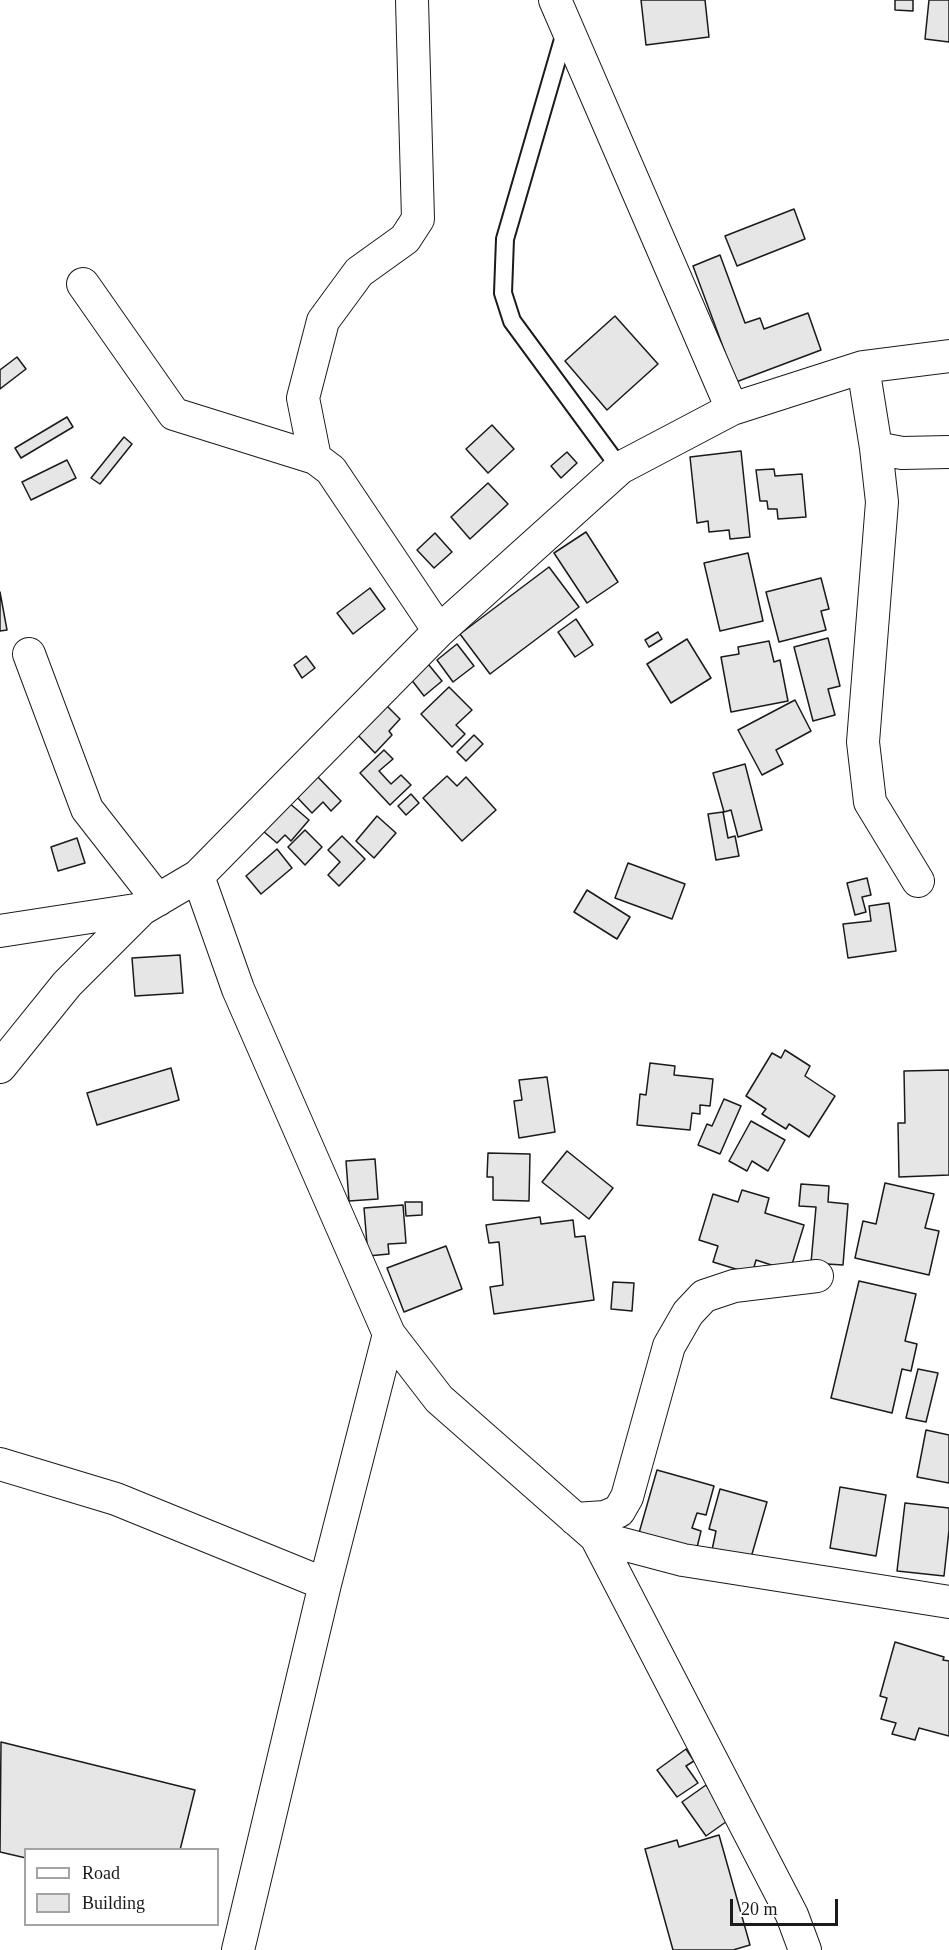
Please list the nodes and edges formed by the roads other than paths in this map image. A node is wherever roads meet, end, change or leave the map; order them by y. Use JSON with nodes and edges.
{"nodes":[{"id":1,"x":412,"y":0,"type":"edge"},
{"id":2,"x":561,"y":12,"type":"edge"},
{"id":3,"x":83,"y":285,"type":"dead end"},
{"id":4,"x":949,"y":356,"type":"edge"},
{"id":5,"x":863,"y":367,"type":"junction"},
{"id":6,"x":732,"y":409,"type":"junction"},
{"id":7,"x":876,"y":448,"type":"junction"},
{"id":8,"x":949,"y":452,"type":"edge"},
{"id":9,"x":315,"y":458,"type":"junction"},
{"id":10,"x":621,"y":468,"type":"junction"},
{"id":11,"x":439,"y":631,"type":"junction"},
{"id":12,"x":29,"y":654,"type":"dead end"},
{"id":13,"x":198,"y":876,"type":"junction"},
{"id":14,"x":918,"y":881,"type":"dead end"},
{"id":15,"x":150,"y":905,"type":"junction"},
{"id":16,"x":0,"y":931,"type":"edge"},
{"id":17,"x":0,"y":1067,"type":"edge"},
{"id":18,"x":817,"y":1276,"type":"dead end"},
{"id":19,"x":389,"y":1334,"type":"junction"},
{"id":20,"x":0,"y":1464,"type":"edge"},
{"id":21,"x":585,"y":1528,"type":"junction"},
{"id":22,"x":324,"y":1584,"type":"junction"},
{"id":23,"x":949,"y":1602,"type":"edge"},
{"id":24,"x":238,"y":1950,"type":"edge"},
{"id":25,"x":805,"y":1950,"type":"edge"}],
"edges":[{"from":1,"to":9,"type":"street"},
{"from":2,"to":6,"type":"street"},
{"from":2,"to":10,"type":"lane"},
{"from":3,"to":9,"type":"street"},
{"from":4,"to":5,"type":"street"},
{"from":5,"to":6,"type":"street"},
{"from":5,"to":7,"type":"street"},
{"from":6,"to":10,"type":"street"},
{"from":7,"to":8,"type":"street"},
{"from":7,"to":14,"type":"street"},
{"from":9,"to":11,"type":"street"},
{"from":10,"to":11,"type":"street"},
{"from":11,"to":13,"type":"street"},
{"from":12,"to":15,"type":"street"},
{"from":13,"to":15,"type":"street"},
{"from":13,"to":19,"type":"street"},
{"from":15,"to":16,"type":"street"},
{"from":15,"to":17,"type":"street"},
{"from":18,"to":21,"type":"street"},
{"from":19,"to":21,"type":"street"},
{"from":19,"to":22,"type":"street"},
{"from":20,"to":22,"type":"street"},
{"from":21,"to":23,"type":"street"},
{"from":21,"to":25,"type":"street"},
{"from":22,"to":24,"type":"street"}]}
